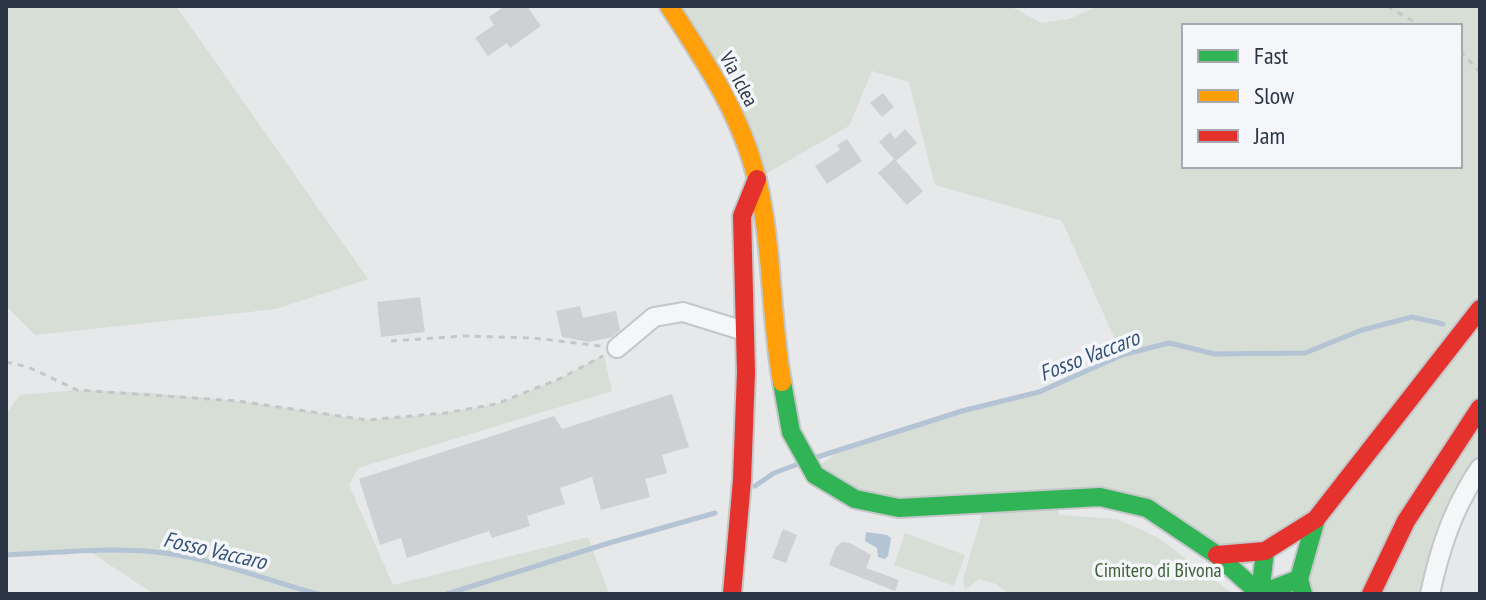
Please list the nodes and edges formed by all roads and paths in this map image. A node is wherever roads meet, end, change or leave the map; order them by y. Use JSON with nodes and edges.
{"nodes":[{"id":1,"x":669,"y":6,"type":"edge"},
{"id":2,"x":1387,"y":6,"type":"edge"},
{"id":3,"x":1418,"y":24,"type":"edge"},
{"id":4,"x":1462,"y":53,"type":"edge"},
{"id":5,"x":1480,"y":72,"type":"edge"},
{"id":6,"x":757,"y":179,"type":"junction"},
{"id":7,"x":1480,"y":309,"type":"edge"},
{"id":8,"x":744,"y":331,"type":"junction"},
{"id":9,"x":391,"y":341,"type":"dead end"},
{"id":10,"x":617,"y":348,"type":"junction"},
{"id":11,"x":6,"y":362,"type":"edge"},
{"id":12,"x":1480,"y":408,"type":"edge"},
{"id":13,"x":1480,"y":468,"type":"edge"},
{"id":14,"x":1316,"y":519,"type":"junction"},
{"id":15,"x":1265,"y":551,"type":"junction"},
{"id":16,"x":1217,"y":555,"type":"junction"},
{"id":17,"x":1301,"y":586,"type":"edge"},
{"id":18,"x":732,"y":594,"type":"edge"},
{"id":19,"x":1260,"y":594,"type":"edge"},
{"id":20,"x":1371,"y":594,"type":"edge"},
{"id":21,"x":1430,"y":594,"type":"edge"}],
"edges":[{"from":1,"to":6,"type":"street","name":"Via Iclea"},
{"from":2,"to":3,"type":"path"},
{"from":4,"to":5,"type":"path"},
{"from":6,"to":8,"type":"street"},
{"from":6,"to":16,"type":"street","name":"Via Iclea"},
{"from":7,"to":14,"type":"street"},
{"from":8,"to":10,"type":"street"},
{"from":8,"to":18,"type":"street"},
{"from":9,"to":10,"type":"path"},
{"from":10,"to":11,"type":"path"},
{"from":12,"to":20,"type":"street"},
{"from":13,"to":21,"type":"street"},
{"from":14,"to":15,"type":"street"},
{"from":14,"to":17,"type":"street"},
{"from":15,"to":16,"type":"street"},
{"from":15,"to":19,"type":"street"},
{"from":16,"to":19,"type":"street"},
{"from":17,"to":19,"type":"street"}]}
